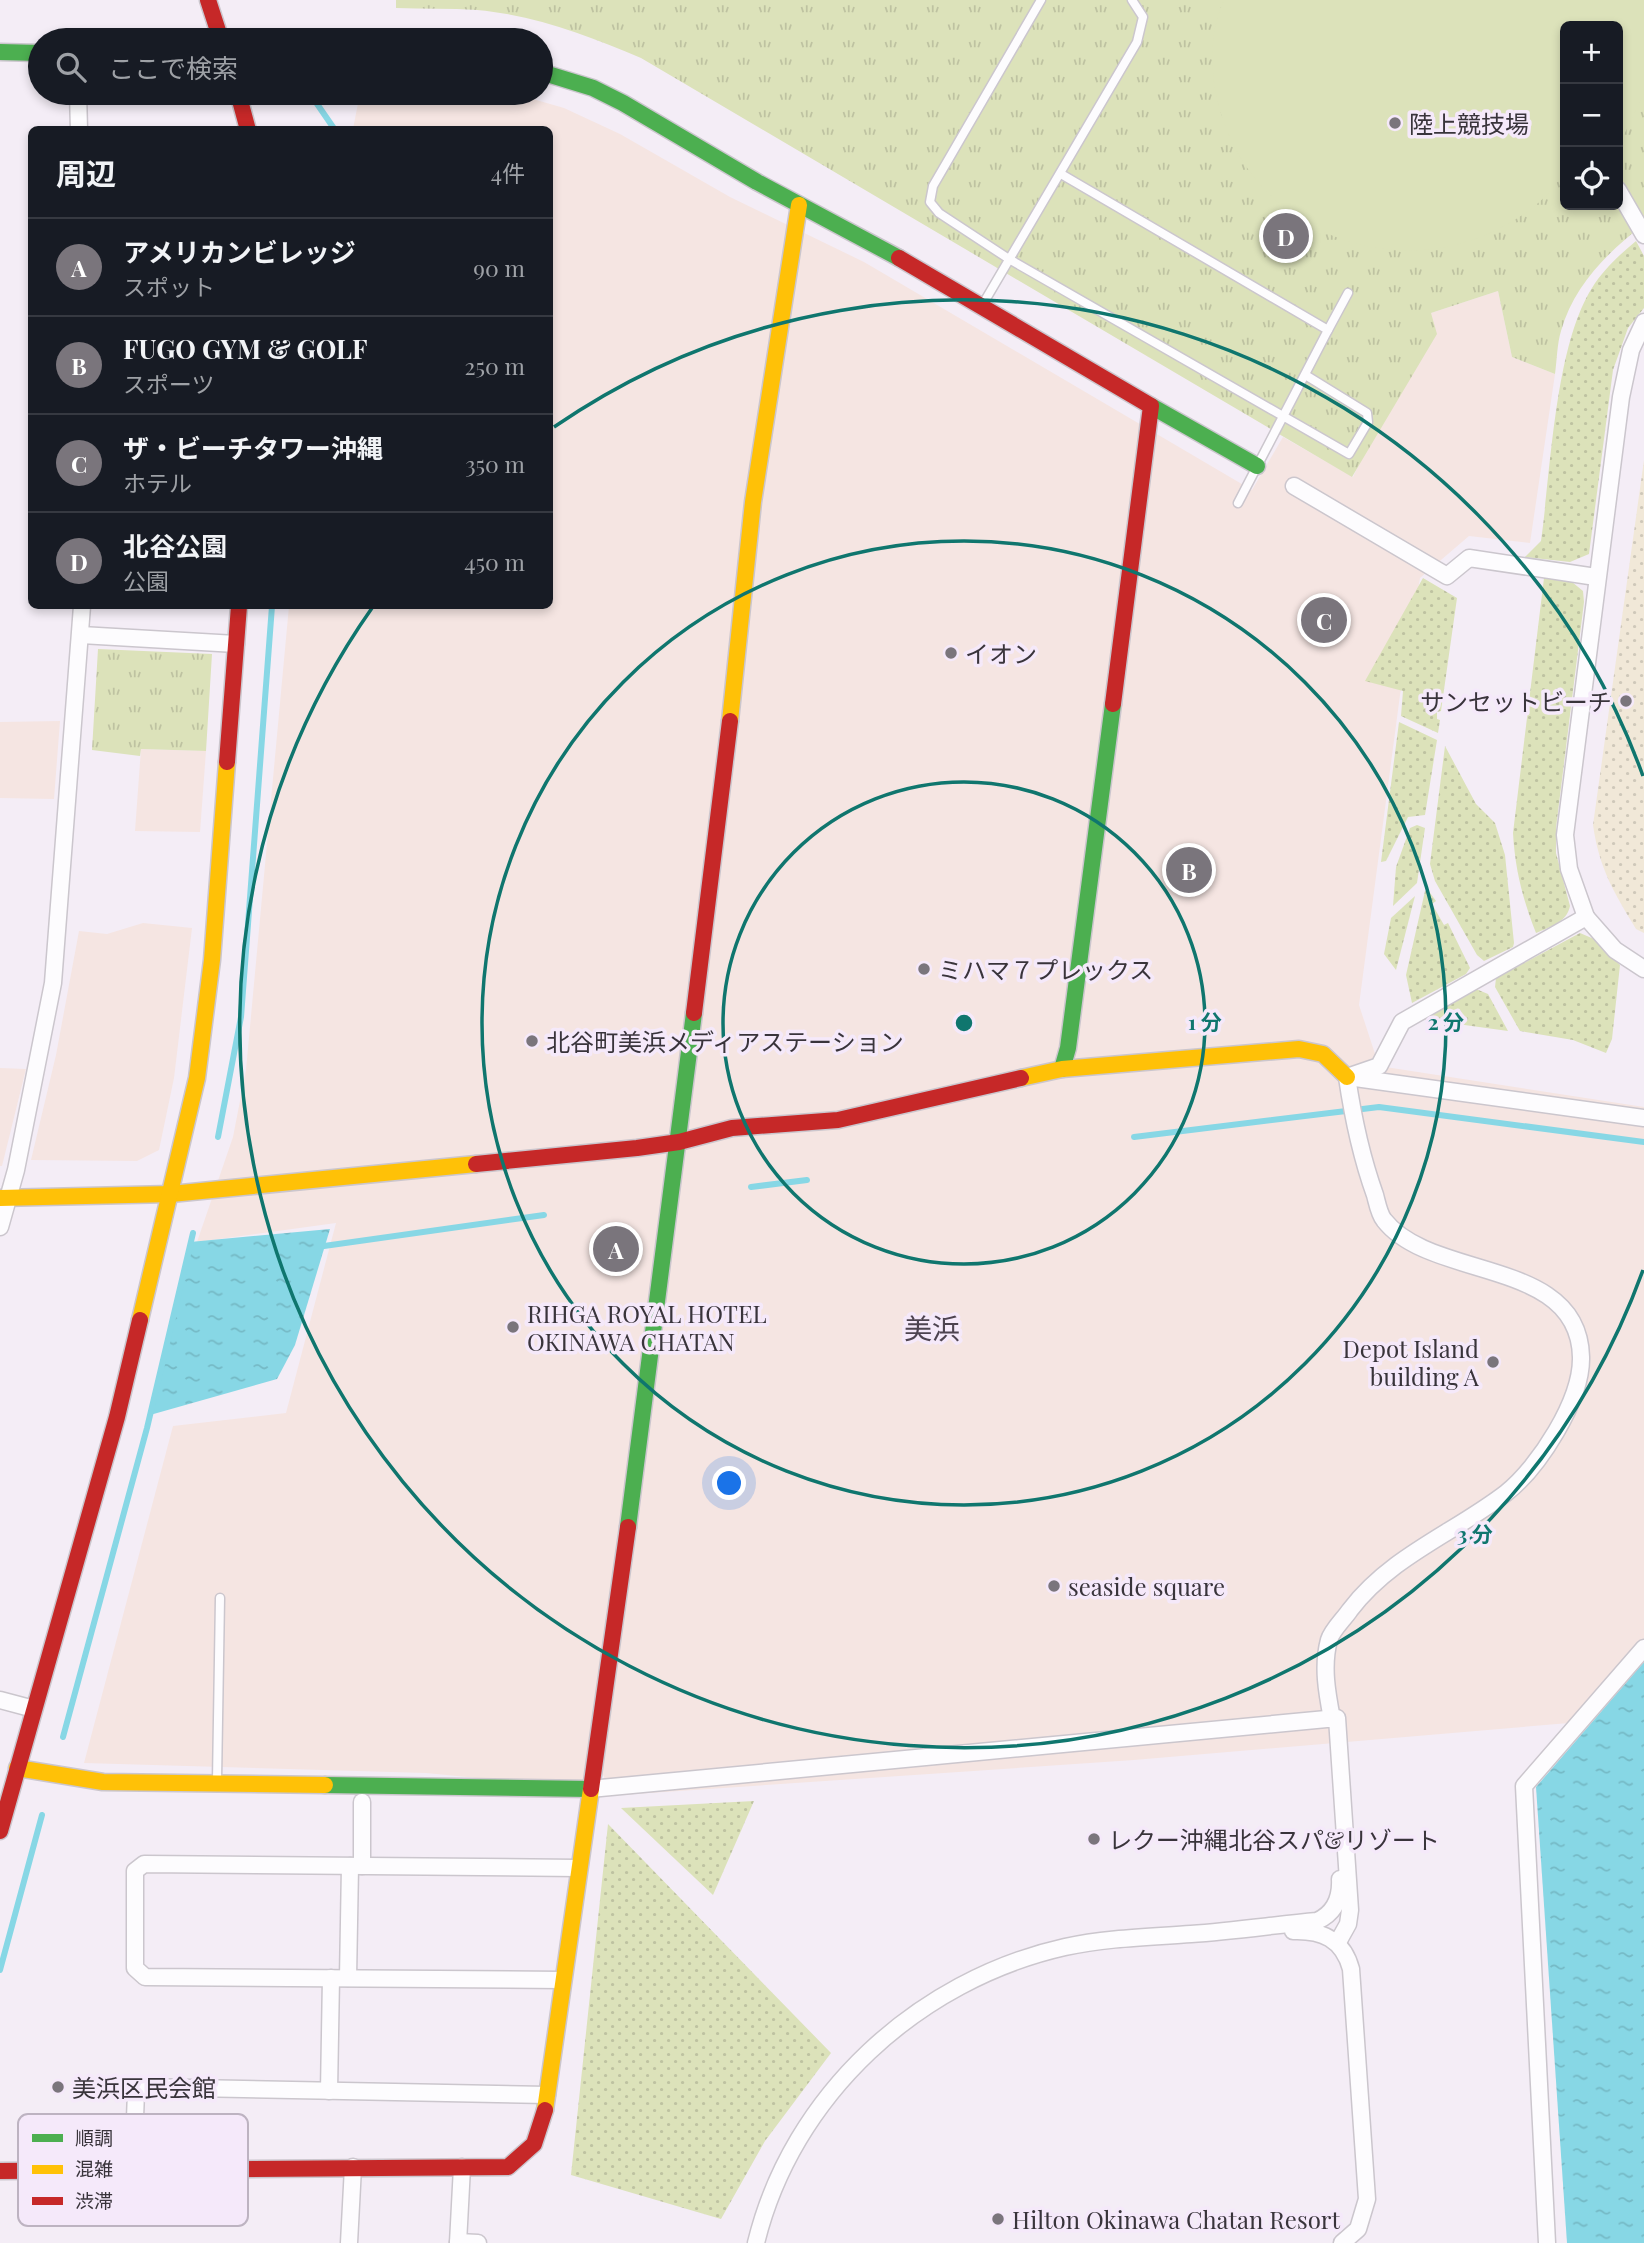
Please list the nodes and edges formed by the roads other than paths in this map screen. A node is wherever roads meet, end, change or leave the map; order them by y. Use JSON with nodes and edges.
{"nodes":[{"id":1,"x":208,"y":0,"type":"edge"},
{"id":2,"x":1041,"y":0,"type":"edge"},
{"id":3,"x":1132,"y":0,"type":"edge"},
{"id":4,"x":217,"y":28,"type":"edge"},
{"id":5,"x":0,"y":52,"type":"edge"},
{"id":6,"x":28,"y":53,"type":"edge"},
{"id":7,"x":553,"y":76,"type":"edge"},
{"id":8,"x":78,"y":105,"type":"edge"},
{"id":9,"x":241,"y":105,"type":"edge"},
{"id":10,"x":79,"y":126,"type":"edge"},
{"id":11,"x":247,"y":126,"type":"edge"},
{"id":12,"x":1061,"y":174,"type":"junction"},
{"id":13,"x":1623,"y":199,"type":"edge"},
{"id":14,"x":800,"y":205,"type":"junction"},
{"id":15,"x":1644,"y":235,"type":"edge"},
{"id":16,"x":1010,"y":259,"type":"junction"},
{"id":17,"x":1348,"y":293,"type":"dead end"},
{"id":18,"x":982,"y":307,"type":"junction"},
{"id":19,"x":1644,"y":322,"type":"edge"},
{"id":20,"x":1328,"y":330,"type":"junction"},
{"id":21,"x":1307,"y":376,"type":"junction"},
{"id":22,"x":1151,"y":406,"type":"junction"},
{"id":23,"x":1285,"y":418,"type":"junction"},
{"id":24,"x":1257,"y":466,"type":"junction"},
{"id":25,"x":1294,"y":486,"type":"dead end"},
{"id":26,"x":1238,"y":503,"type":"dead end"},
{"id":27,"x":1596,"y":577,"type":"junction"},
{"id":28,"x":82,"y":609,"type":"edge"},
{"id":29,"x":239,"y":609,"type":"edge"},
{"id":30,"x":81,"y":635,"type":"junction"},
{"id":31,"x":236,"y":644,"type":"junction"},
{"id":32,"x":1586,"y":918,"type":"junction"},
{"id":33,"x":1644,"y":969,"type":"edge"},
{"id":34,"x":1062,"y":1069,"type":"junction"},
{"id":35,"x":1347,"y":1077,"type":"junction"},
{"id":36,"x":1644,"y":1118,"type":"edge"},
{"id":37,"x":679,"y":1142,"type":"junction"},
{"id":38,"x":171,"y":1194,"type":"junction"},
{"id":39,"x":4,"y":1198,"type":"edge"},
{"id":40,"x":0,"y":1227,"type":"edge"},
{"id":41,"x":220,"y":1598,"type":"dead end"},
{"id":42,"x":1644,"y":1648,"type":"edge"},
{"id":43,"x":0,"y":1700,"type":"edge"},
{"id":44,"x":34,"y":1709,"type":"junction"},
{"id":45,"x":1333,"y":1719,"type":"junction"},
{"id":46,"x":17,"y":1768,"type":"junction"},
{"id":47,"x":217,"y":1783,"type":"junction"},
{"id":48,"x":590,"y":1789,"type":"junction"},
{"id":49,"x":362,"y":1802,"type":"dead end"},
{"id":50,"x":0,"y":1831,"type":"edge"},
{"id":51,"x":356,"y":1866,"type":"junction"},
{"id":52,"x":578,"y":1868,"type":"junction"},
{"id":53,"x":1218,"y":1932,"type":"junction"},
{"id":54,"x":1338,"y":1942,"type":"junction"},
{"id":55,"x":331,"y":1978,"type":"junction"},
{"id":56,"x":348,"y":1978,"type":"junction"},
{"id":57,"x":563,"y":1980,"type":"junction"},
{"id":58,"x":329,"y":2091,"type":"junction"},
{"id":59,"x":547,"y":2095,"type":"junction"},
{"id":60,"x":135,"y":2114,"type":"edge"},
{"id":61,"x":353,"y":2167,"type":"junction"},
{"id":62,"x":462,"y":2167,"type":"junction"},
{"id":63,"x":248,"y":2168,"type":"edge"},
{"id":64,"x":0,"y":2171,"type":"edge"},
{"id":65,"x":18,"y":2171,"type":"edge"},
{"id":66,"x":349,"y":2243,"type":"edge"},
{"id":67,"x":458,"y":2243,"type":"edge"},
{"id":68,"x":478,"y":2243,"type":"edge"},
{"id":69,"x":756,"y":2243,"type":"edge"},
{"id":70,"x":1342,"y":2243,"type":"edge"},
{"id":71,"x":1547,"y":2243,"type":"edge"}],
"edges":[{"from":1,"to":4,"type":"street"},
{"from":2,"to":16,"type":"lane"},
{"from":3,"to":12,"type":"lane"},
{"from":5,"to":6,"type":"street"},
{"from":7,"to":14,"type":"street"},
{"from":8,"to":10,"type":"street"},
{"from":9,"to":11,"type":"street"},
{"from":12,"to":16,"type":"lane"},
{"from":12,"to":20,"type":"lane"},
{"from":13,"to":15,"type":"street"},
{"from":14,"to":18,"type":"street"},
{"from":14,"to":37,"type":"street"},
{"from":16,"to":18,"type":"lane"},
{"from":16,"to":23,"type":"lane"},
{"from":17,"to":20,"type":"lane"},
{"from":18,"to":22,"type":"street"},
{"from":19,"to":27,"type":"street"},
{"from":20,"to":21,"type":"lane"},
{"from":21,"to":23,"type":"lane"},
{"from":21,"to":23,"type":"lane"},
{"from":22,"to":24,"type":"street"},
{"from":22,"to":34,"type":"street"},
{"from":23,"to":24,"type":"lane"},
{"from":24,"to":26,"type":"lane"},
{"from":25,"to":27,"type":"street"},
{"from":27,"to":32,"type":"street"},
{"from":28,"to":30,"type":"street"},
{"from":29,"to":31,"type":"street"},
{"from":30,"to":31,"type":"street"},
{"from":30,"to":39,"type":"street"},
{"from":31,"to":38,"type":"street"},
{"from":32,"to":33,"type":"street"},
{"from":32,"to":35,"type":"street"},
{"from":34,"to":35,"type":"street"},
{"from":34,"to":37,"type":"street"},
{"from":35,"to":36,"type":"street"},
{"from":35,"to":45,"type":"street"},
{"from":37,"to":38,"type":"street"},
{"from":37,"to":48,"type":"street"},
{"from":38,"to":39,"type":"street"},
{"from":38,"to":44,"type":"street"},
{"from":39,"to":40,"type":"street"},
{"from":41,"to":47,"type":"lane"},
{"from":42,"to":71,"type":"street"},
{"from":43,"to":44,"type":"street"},
{"from":44,"to":46,"type":"street"},
{"from":45,"to":48,"type":"street"},
{"from":45,"to":53,"type":"street"},
{"from":45,"to":54,"type":"street"},
{"from":46,"to":47,"type":"street"},
{"from":46,"to":50,"type":"street"},
{"from":47,"to":48,"type":"street"},
{"from":48,"to":52,"type":"street"},
{"from":49,"to":51,"type":"street"},
{"from":51,"to":52,"type":"street"},
{"from":51,"to":55,"type":"street"},
{"from":51,"to":56,"type":"street"},
{"from":52,"to":57,"type":"street"},
{"from":53,"to":54,"type":"street"},
{"from":53,"to":69,"type":"street"},
{"from":54,"to":70,"type":"street"},
{"from":55,"to":56,"type":"street"},
{"from":55,"to":58,"type":"street"},
{"from":56,"to":57,"type":"street"},
{"from":57,"to":59,"type":"street"},
{"from":58,"to":59,"type":"street"},
{"from":58,"to":60,"type":"street"},
{"from":59,"to":62,"type":"street"},
{"from":61,"to":62,"type":"street"},
{"from":61,"to":63,"type":"street"},
{"from":61,"to":66,"type":"street"},
{"from":62,"to":67,"type":"street"},
{"from":64,"to":65,"type":"street"},
{"from":67,"to":68,"type":"street"}]}
